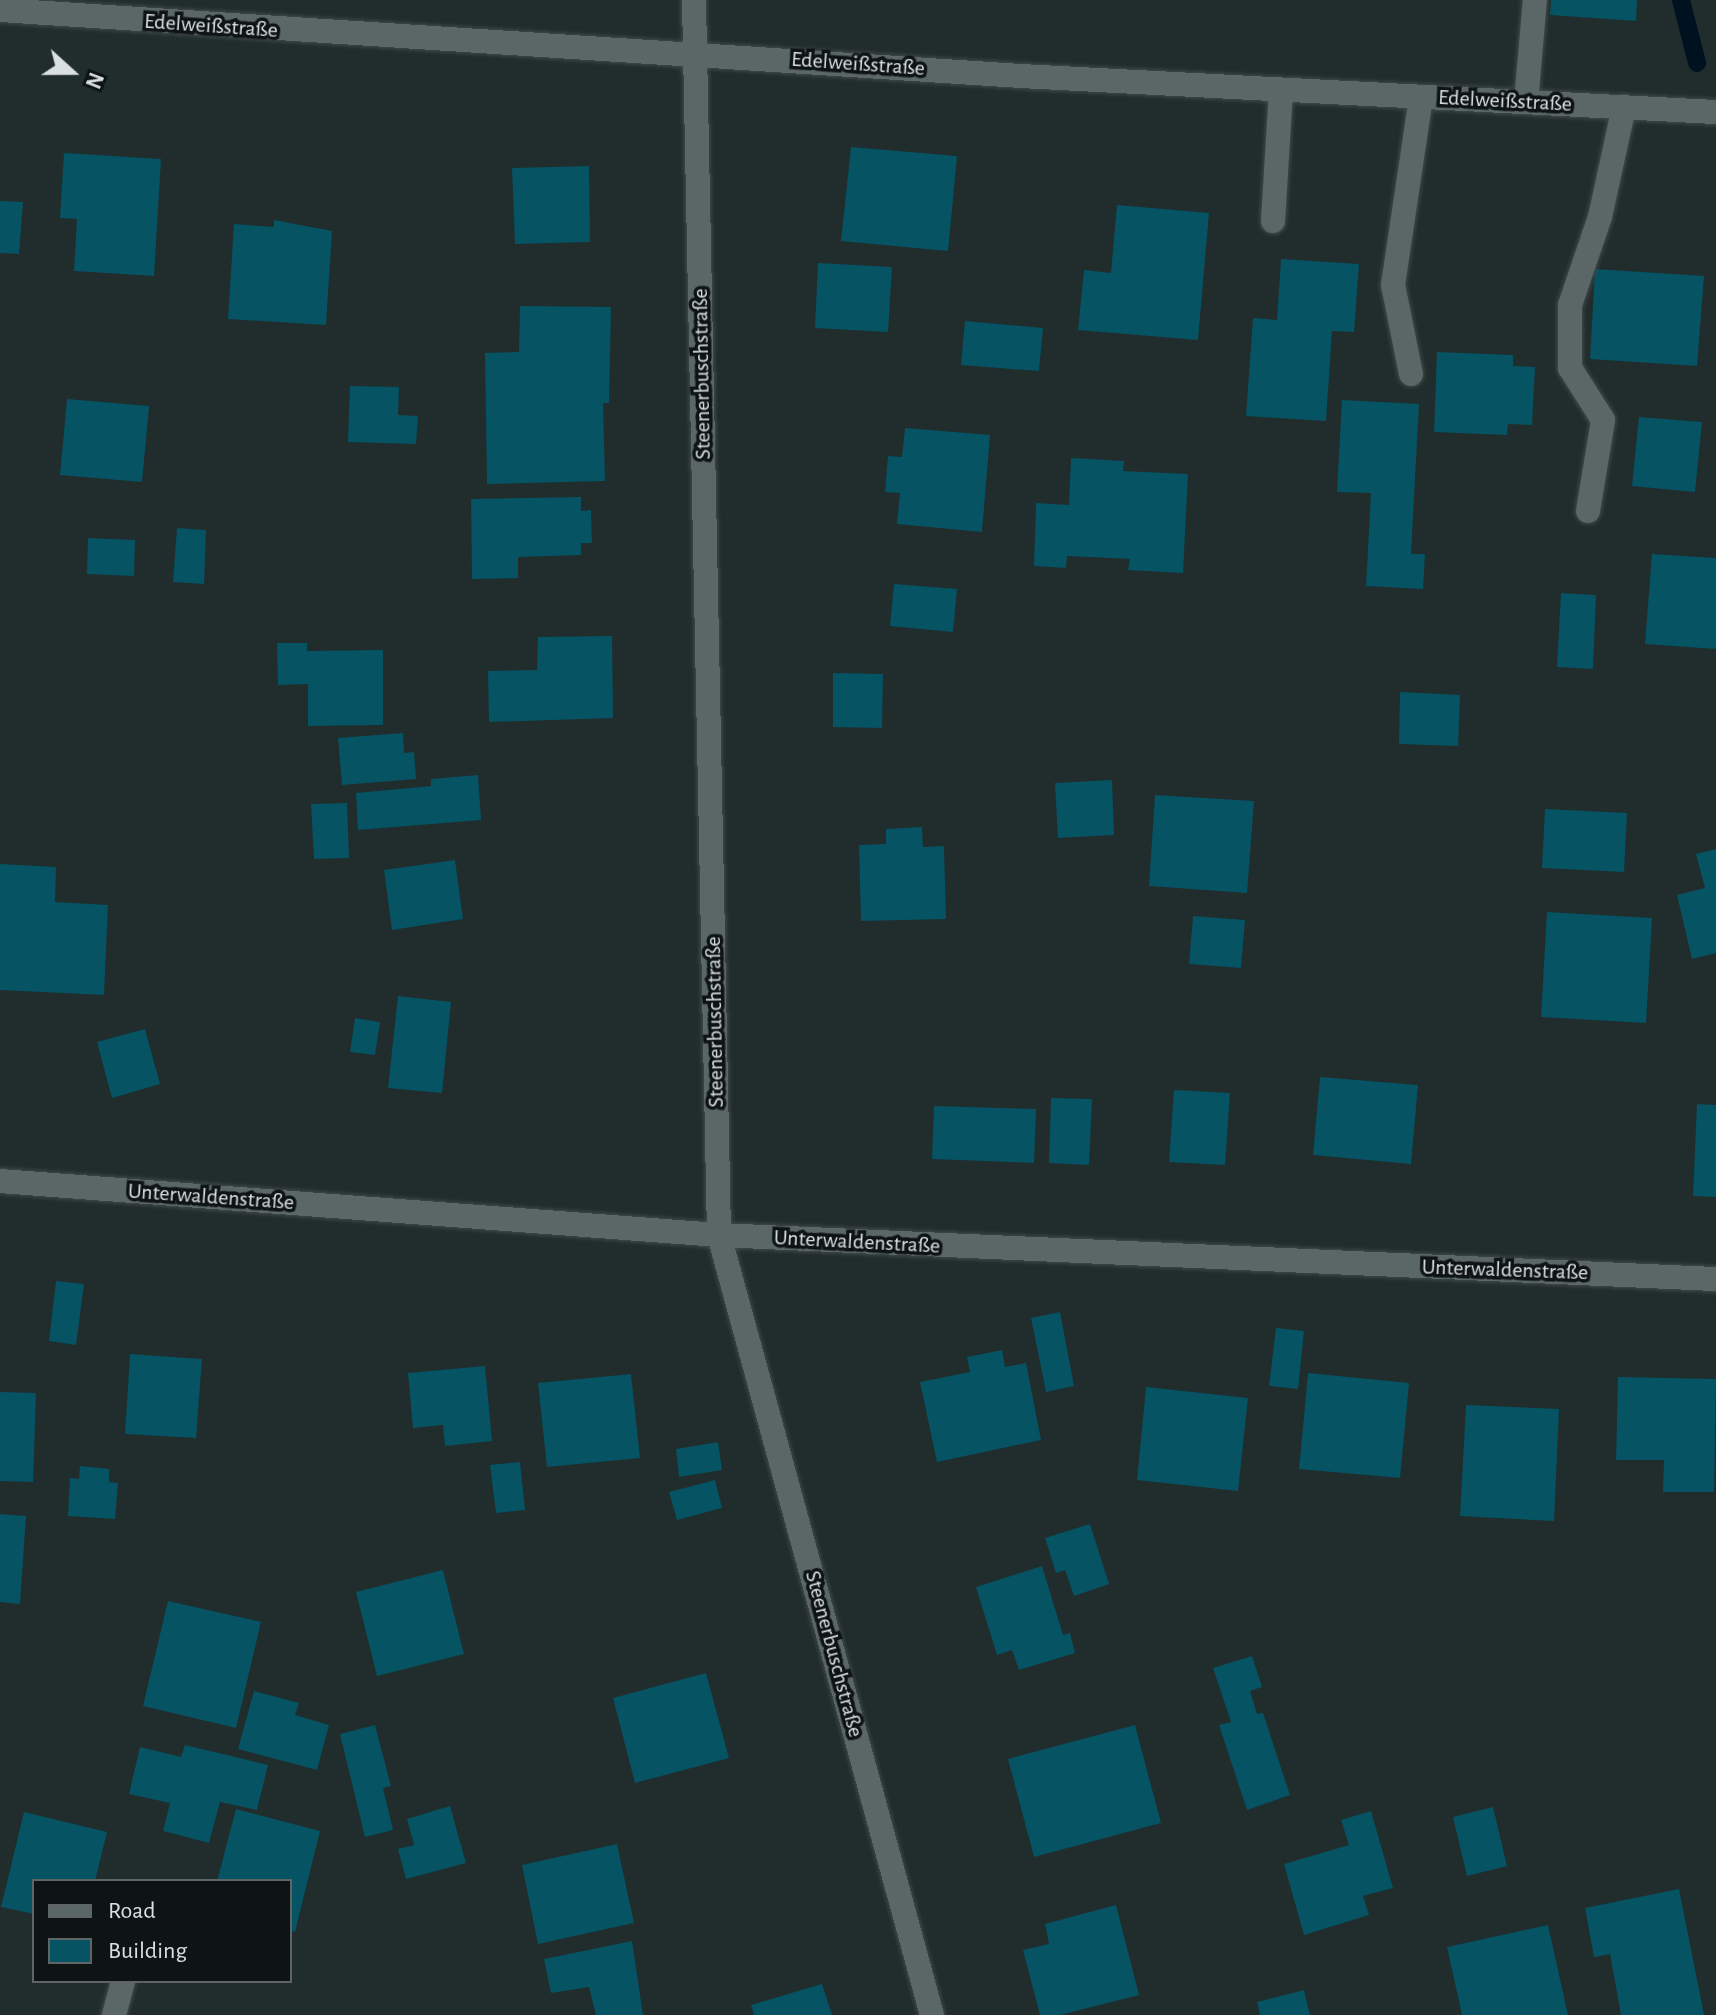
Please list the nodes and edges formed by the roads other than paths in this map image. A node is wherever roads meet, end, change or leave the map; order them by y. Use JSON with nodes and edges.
{"nodes":[{"id":1,"x":694,"y":0,"type":"edge"},
{"id":2,"x":1535,"y":0,"type":"edge"},
{"id":3,"x":0,"y":10,"type":"edge"},
{"id":4,"x":696,"y":52,"type":"junction"},
{"id":5,"x":1281,"y":90,"type":"junction"},
{"id":6,"x":1421,"y":97,"type":"junction"},
{"id":7,"x":1526,"y":102,"type":"junction"},
{"id":8,"x":1624,"y":107,"type":"junction"},
{"id":9,"x":1716,"y":112,"type":"edge"},
{"id":10,"x":1273,"y":221,"type":"dead end"},
{"id":11,"x":1411,"y":374,"type":"dead end"},
{"id":12,"x":1588,"y":511,"type":"dead end"},
{"id":13,"x":0,"y":1181,"type":"edge"},
{"id":14,"x":719,"y":1235,"type":"junction"},
{"id":15,"x":1716,"y":1279,"type":"edge"},
{"id":16,"x":122,"y":1983,"type":"edge"},
{"id":17,"x":114,"y":2015,"type":"edge"},
{"id":18,"x":932,"y":2015,"type":"edge"}],
"edges":[{"from":1,"to":4,"type":"street","name":"Steenerbuschstraße"},
{"from":2,"to":7,"type":"street"},
{"from":3,"to":4,"type":"street","name":"Edelweißstraße"},
{"from":4,"to":5,"type":"street","name":"Edelweißstraße"},
{"from":4,"to":14,"type":"street","name":"Steenerbuschstraße"},
{"from":5,"to":6,"type":"street","name":"Edelweißstraße"},
{"from":5,"to":10,"type":"street"},
{"from":6,"to":7,"type":"street","name":"Edelweißstraße"},
{"from":6,"to":11,"type":"street"},
{"from":7,"to":8,"type":"street","name":"Edelweißstraße"},
{"from":8,"to":9,"type":"street","name":"Edelweißstraße"},
{"from":8,"to":12,"type":"street"},
{"from":13,"to":14,"type":"street","name":"Unterwaldenstraße"},
{"from":14,"to":15,"type":"street","name":"Unterwaldenstraße"},
{"from":14,"to":18,"type":"street","name":"Steenerbuschstraße"},
{"from":16,"to":17,"type":"street"}]}
